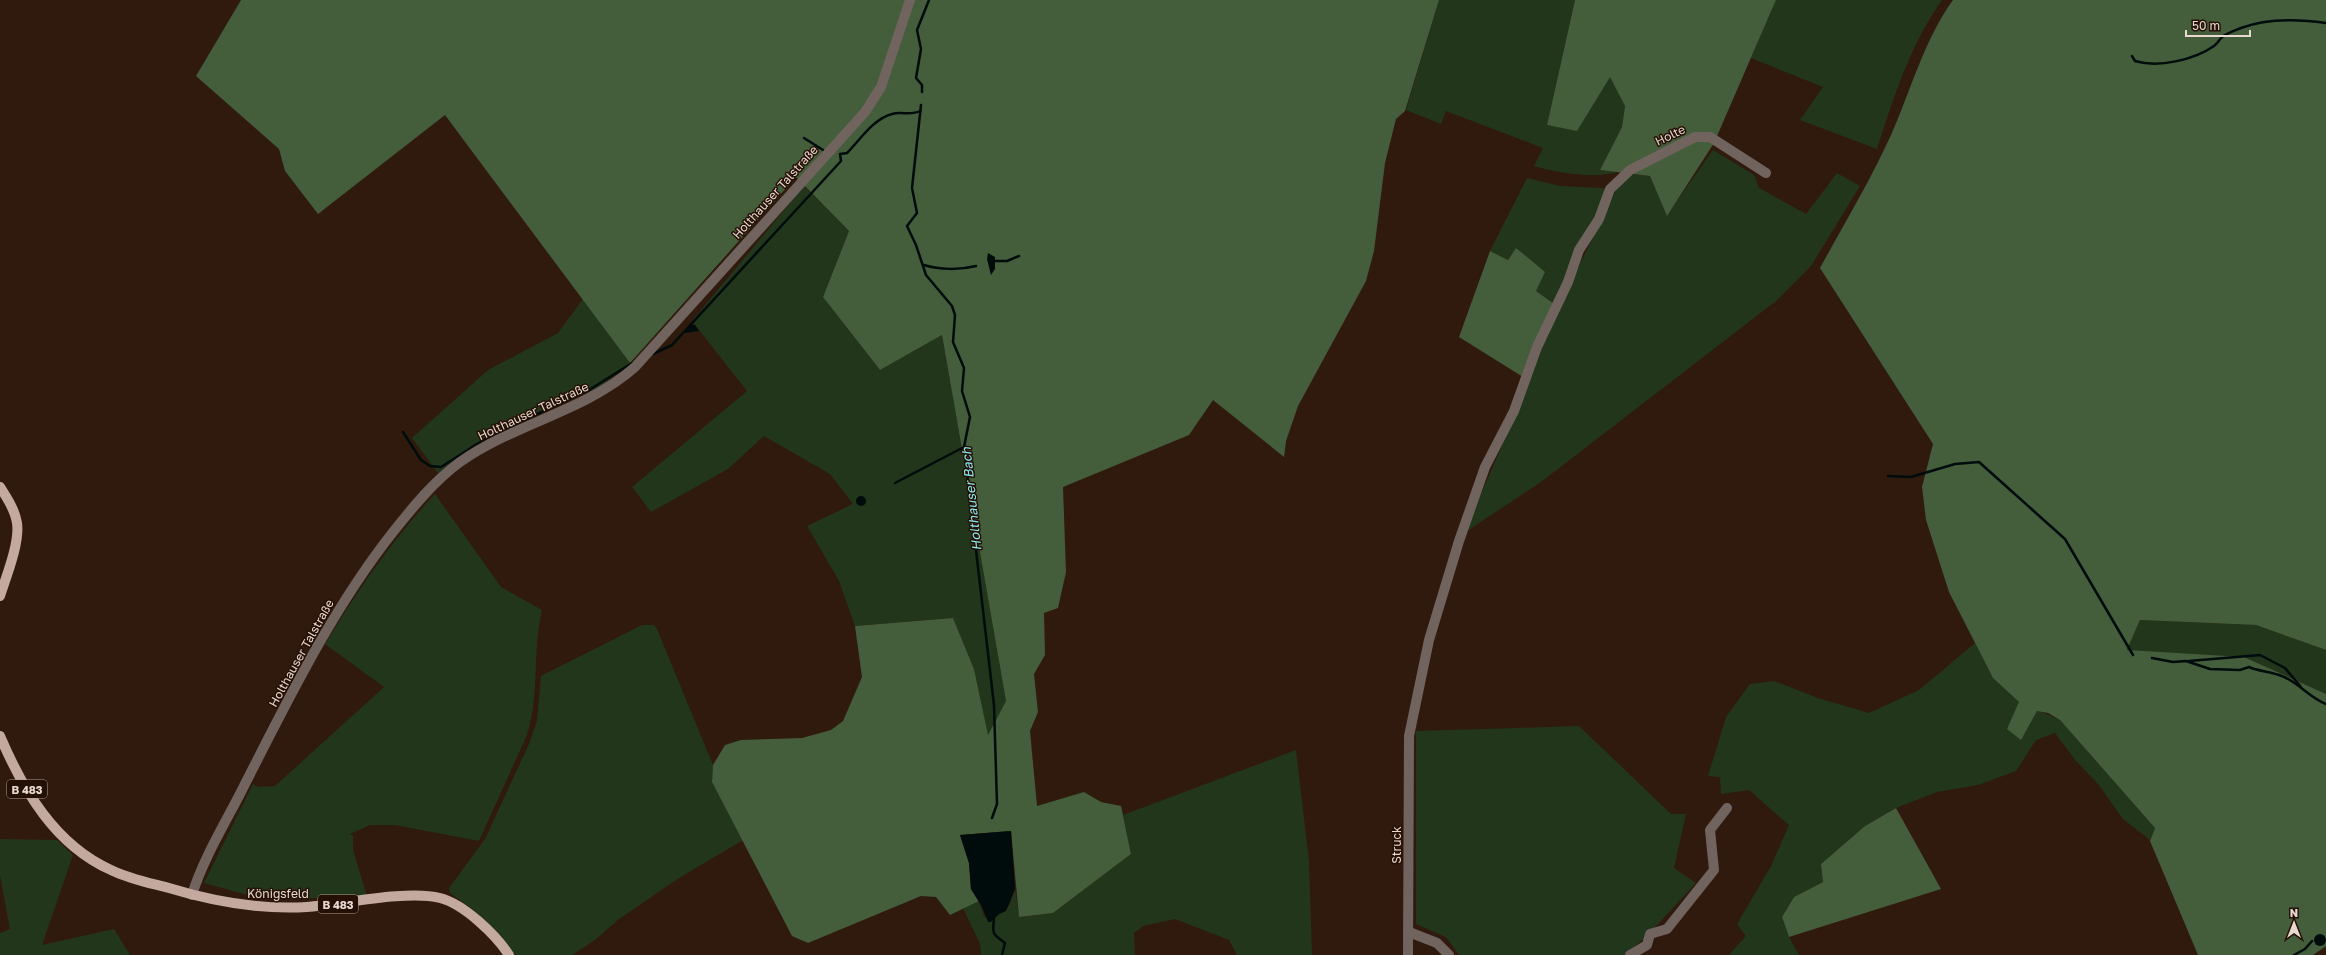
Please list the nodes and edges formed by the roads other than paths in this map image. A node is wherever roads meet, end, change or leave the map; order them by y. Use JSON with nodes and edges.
{"nodes":[{"id":1,"x":910,"y":0,"type":"edge"},
{"id":2,"x":1766,"y":173,"type":"dead end"},
{"id":3,"x":1610,"y":189,"type":"joint"},
{"id":4,"x":0,"y":487,"type":"edge"},
{"id":5,"x":0,"y":596,"type":"edge"},
{"id":6,"x":0,"y":736,"type":"edge"},
{"id":7,"x":1727,"y":808,"type":"dead end"},
{"id":8,"x":192,"y":895,"type":"junction"},
{"id":9,"x":1410,"y":932,"type":"junction"},
{"id":10,"x":510,"y":955,"type":"edge"},
{"id":11,"x":1408,"y":955,"type":"edge"},
{"id":12,"x":1449,"y":955,"type":"edge"},
{"id":13,"x":1630,"y":955,"type":"edge"}],
"edges":[{"from":1,"to":8,"type":"street","name":"Holthauser Talstraße"},
{"from":2,"to":3,"type":"street","name":"Holte"},
{"from":3,"to":9,"type":"street","name":"Struck"},
{"from":4,"to":5,"type":"main road"},
{"from":6,"to":8,"type":"main road","name":"Königsfeld","number":"B 483"},
{"from":7,"to":13,"type":"street"},
{"from":8,"to":10,"type":"main road","name":"Königsfeld","number":"B 483"},
{"from":9,"to":11,"type":"street","name":"Struck"},
{"from":9,"to":12,"type":"street"}]}
